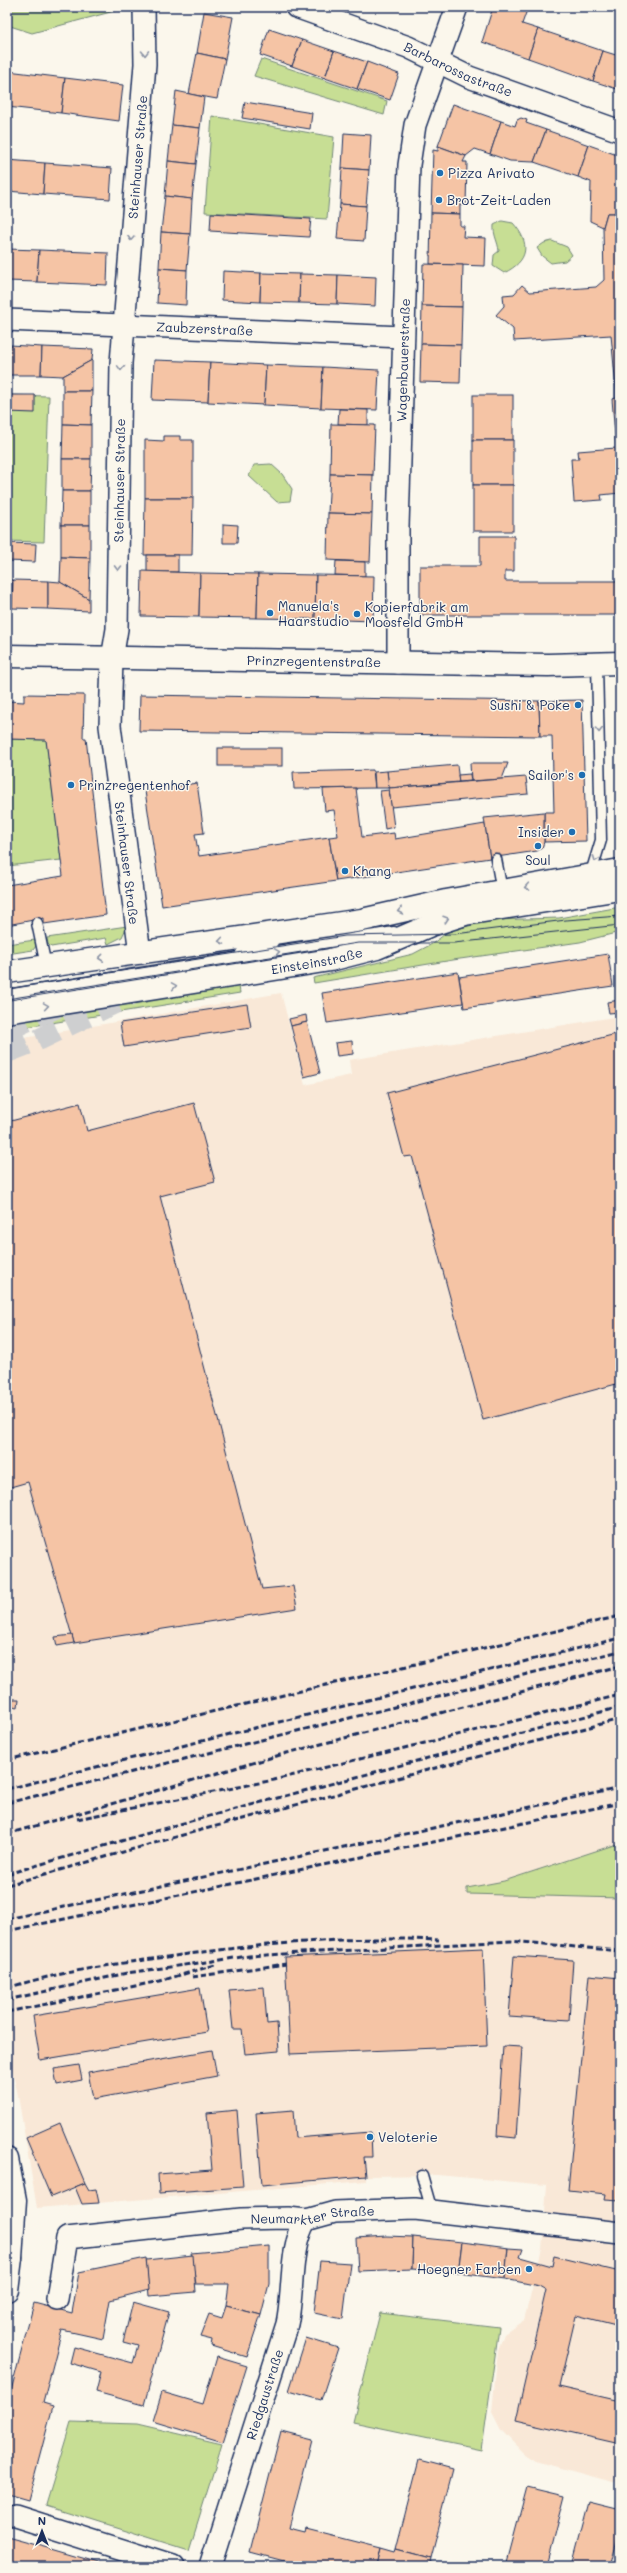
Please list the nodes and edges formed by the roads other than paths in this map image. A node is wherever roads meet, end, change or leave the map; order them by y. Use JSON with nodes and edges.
{"nodes":[{"id":1,"x":144,"y":7,"type":"edge"},
{"id":2,"x":296,"y":7,"type":"edge"},
{"id":3,"x":457,"y":7,"type":"edge"},
{"id":4,"x":438,"y":63,"type":"junction"},
{"id":5,"x":620,"y":131,"type":"edge"},
{"id":6,"x":7,"y":320,"type":"edge"},
{"id":7,"x":124,"y":325,"type":"junction"},
{"id":8,"x":403,"y":337,"type":"junction"},
{"id":9,"x":7,"y":656,"type":"edge"},
{"id":10,"x":112,"y":659,"type":"junction"},
{"id":11,"x":398,"y":663,"type":"junction"},
{"id":12,"x":620,"y":663,"type":"edge"},
{"id":13,"x":597,"y":664,"type":"junction"},
{"id":14,"x":496,"y":860,"type":"dead end"},
{"id":15,"x":620,"y":870,"type":"edge"},
{"id":16,"x":590,"y":876,"type":"junction"},
{"id":17,"x":620,"y":889,"type":"edge"},
{"id":18,"x":502,"y":891,"type":"junction"},
{"id":19,"x":38,"y":923,"type":"dead end"},
{"id":20,"x":315,"y":927,"type":"junction"},
{"id":21,"x":425,"y":927,"type":"junction"},
{"id":22,"x":140,"y":954,"type":"junction"},
{"id":23,"x":211,"y":963,"type":"junction"},
{"id":24,"x":46,"y":966,"type":"junction"},
{"id":25,"x":7,"y":972,"type":"edge"},
{"id":26,"x":248,"y":975,"type":"junction"},
{"id":27,"x":7,"y":995,"type":"edge"},
{"id":28,"x":7,"y":1012,"type":"edge"},
{"id":29,"x":7,"y":2159,"type":"edge"},
{"id":30,"x":422,"y":2176,"type":"dead end"},
{"id":31,"x":432,"y":2211,"type":"junction"},
{"id":32,"x":306,"y":2220,"type":"junction"},
{"id":33,"x":620,"y":2233,"type":"edge"},
{"id":34,"x":7,"y":2290,"type":"edge"},
{"id":35,"x":57,"y":2299,"type":"dead end"},
{"id":36,"x":15,"y":2516,"type":"dead end"},
{"id":37,"x":173,"y":2566,"type":"edge"},
{"id":38,"x":210,"y":2566,"type":"edge"}],
"edges":[{"from":1,"to":7,"type":"street","name":"Steinhauser Straße","one_way":true},
{"from":2,"to":4,"type":"street","name":"Barbarossastraße"},
{"from":3,"to":4,"type":"street","name":"Wagenbauerstraße"},
{"from":4,"to":5,"type":"street","name":"Barbarossastraße"},
{"from":4,"to":8,"type":"street","name":"Wagenbauerstraße"},
{"from":6,"to":7,"type":"street","name":"Zaubzerstraße"},
{"from":7,"to":8,"type":"street","name":"Zaubzerstraße"},
{"from":7,"to":10,"type":"street","name":"Steinhauser Straße","one_way":true},
{"from":8,"to":11,"type":"street","name":"Wagenbauerstraße"},
{"from":9,"to":10,"type":"main road","name":"Prinzregentenstraße"},
{"from":10,"to":11,"type":"main road","name":"Prinzregentenstraße"},
{"from":10,"to":22,"type":"street","name":"Steinhauser Straße"},
{"from":11,"to":13,"type":"main road","name":"Prinzregentenstraße"},
{"from":12,"to":13,"type":"main road","name":"Prinzregentenstraße"},
{"from":13,"to":16,"type":"lane","one_way":true},
{"from":14,"to":18,"type":"lane"},
{"from":15,"to":16,"type":"main road"},
{"from":16,"to":18,"type":"main road","one_way":true},
{"from":21,"to":17,"type":"main road","name":"Einsteinstraße","one_way":true},
{"from":18,"to":20,"type":"main road","one_way":true},
{"from":19,"to":24,"type":"lane"},
{"from":20,"to":22,"type":"main road","one_way":true},
{"from":20,"to":23,"type":"lane"},
{"from":23,"to":21,"type":"lane","one_way":true},
{"from":21,"to":26,"type":"main road","name":"Einsteinstraße"},
{"from":22,"to":24,"type":"main road","one_way":true},
{"from":23,"to":26,"type":"lane"},
{"from":23,"to":27,"type":"lane"},
{"from":24,"to":25,"type":"main road"},
{"from":28,"to":26,"type":"main road","name":"Einsteinstraße","one_way":true},
{"from":29,"to":34,"type":"main road"},
{"from":30,"to":31,"type":"lane"},
{"from":31,"to":32,"type":"street","name":"Neumarkter Straße"},
{"from":31,"to":33,"type":"street","name":"Neumarkter Straße"},
{"from":32,"to":35,"type":"street","name":"Neumarkter Straße"},
{"from":32,"to":38,"type":"street","name":"Riedgaustraße"},
{"from":36,"to":37,"type":"street"}]}
